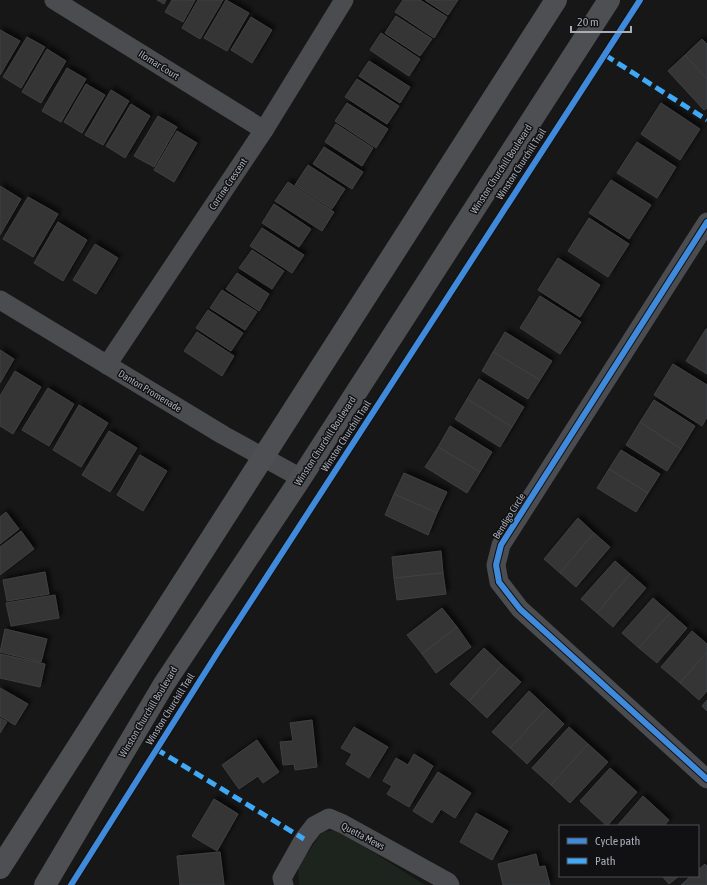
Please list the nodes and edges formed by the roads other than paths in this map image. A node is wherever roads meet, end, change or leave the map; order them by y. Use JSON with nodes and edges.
{"nodes":[{"id":1,"x":54,"y":0,"type":"edge"},
{"id":2,"x":344,"y":0,"type":"edge"},
{"id":3,"x":556,"y":0,"type":"edge"},
{"id":4,"x":609,"y":0,"type":"edge"},
{"id":5,"x":264,"y":130,"type":"junction"},
{"id":6,"x":707,"y":222,"type":"edge"},
{"id":7,"x":0,"y":300,"type":"edge"},
{"id":8,"x":107,"y":365,"type":"junction"},
{"id":9,"x":263,"y":457,"type":"junction"},
{"id":10,"x":301,"y":478,"type":"junction"},
{"id":11,"x":707,"y":779,"type":"edge"},
{"id":12,"x":0,"y":868,"type":"edge"},
{"id":13,"x":45,"y":885,"type":"edge"},
{"id":14,"x":284,"y":885,"type":"edge"},
{"id":15,"x":450,"y":885,"type":"edge"}],
"edges":[{"from":1,"to":5,"type":"street","name":"Ilomar Court"},
{"from":2,"to":5,"type":"street","name":"Corrine Crescent"},
{"from":3,"to":9,"type":"main road"},
{"from":4,"to":10,"type":"main road","name":"Winston Churchill Boulevard"},
{"from":5,"to":8,"type":"street","name":"Corrine Crescent"},
{"from":6,"to":11,"type":"street","name":"Bendigo Circle"},
{"from":7,"to":8,"type":"street","name":"Danton Promenade"},
{"from":8,"to":9,"type":"street","name":"Danton Promenade"},
{"from":9,"to":10,"type":"street","name":"Danton Promenade"},
{"from":9,"to":12,"type":"main road"},
{"from":10,"to":13,"type":"main road","name":"Winston Churchill Boulevard"},
{"from":14,"to":15,"type":"street","name":"Quetta Mews"}]}
